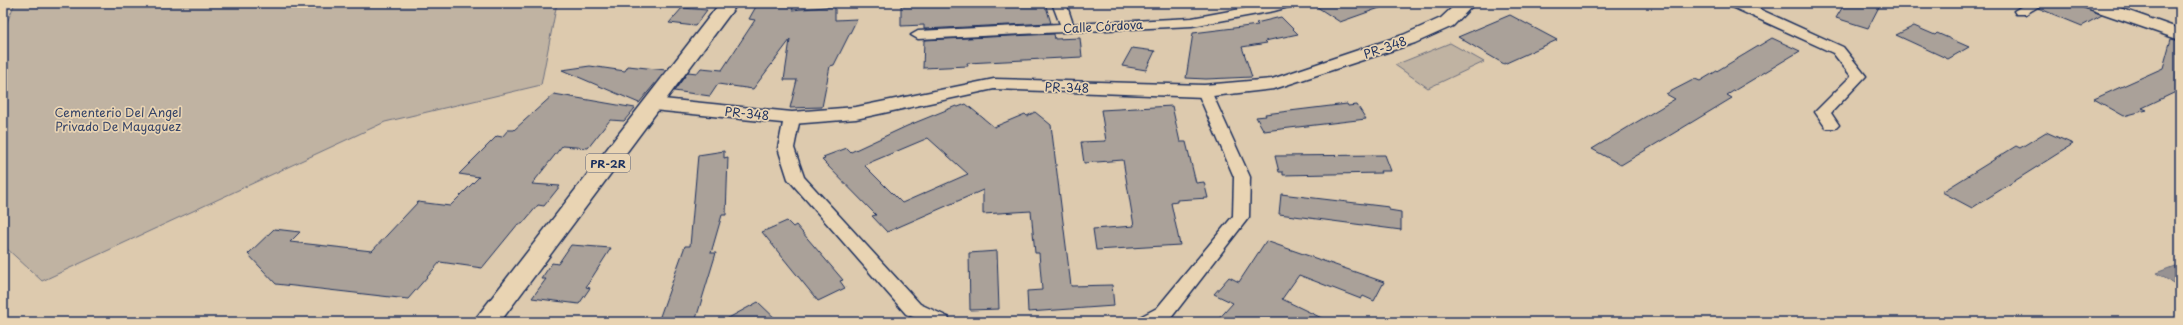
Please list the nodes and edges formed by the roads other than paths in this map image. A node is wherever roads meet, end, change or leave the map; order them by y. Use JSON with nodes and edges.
{"nodes":[{"id":1,"x":729,"y":3,"type":"edge"},
{"id":2,"x":1059,"y":3,"type":"edge"},
{"id":3,"x":1287,"y":3,"type":"edge"},
{"id":4,"x":1467,"y":3,"type":"edge"},
{"id":5,"x":1735,"y":3,"type":"edge"},
{"id":6,"x":2037,"y":3,"type":"edge"},
{"id":7,"x":2090,"y":3,"type":"edge"},
{"id":8,"x":2021,"y":11,"type":"dead end"},
{"id":9,"x":1068,"y":28,"type":"junction"},
{"id":10,"x":918,"y":35,"type":"dead end"},
{"id":11,"x":2180,"y":35,"type":"edge"},
{"id":12,"x":1204,"y":91,"type":"junction"},
{"id":13,"x":653,"y":104,"type":"junction"},
{"id":14,"x":792,"y":118,"type":"junction"},
{"id":15,"x":1831,"y":125,"type":"dead end"},
{"id":16,"x":486,"y":322,"type":"edge"},
{"id":17,"x":941,"y":322,"type":"edge"},
{"id":18,"x":1146,"y":322,"type":"edge"}],
"edges":[{"from":1,"to":13,"type":"main road","number":"PR-2R"},
{"from":2,"to":9,"type":"street"},
{"from":3,"to":9,"type":"street","name":"Calle Córdova"},
{"from":4,"to":12,"type":"street","name":"PR-348","number":"PR-348"},
{"from":5,"to":15,"type":"street"},
{"from":6,"to":8,"type":"street"},
{"from":7,"to":11,"type":"street"},
{"from":9,"to":10,"type":"street","name":"Calle Córdova"},
{"from":12,"to":14,"type":"street","name":"PR-348","number":"PR-348"},
{"from":12,"to":18,"type":"street"},
{"from":13,"to":14,"type":"street","name":"PR-348","number":"PR-348"},
{"from":13,"to":16,"type":"main road","number":"PR-2R"},
{"from":14,"to":17,"type":"street"}]}
